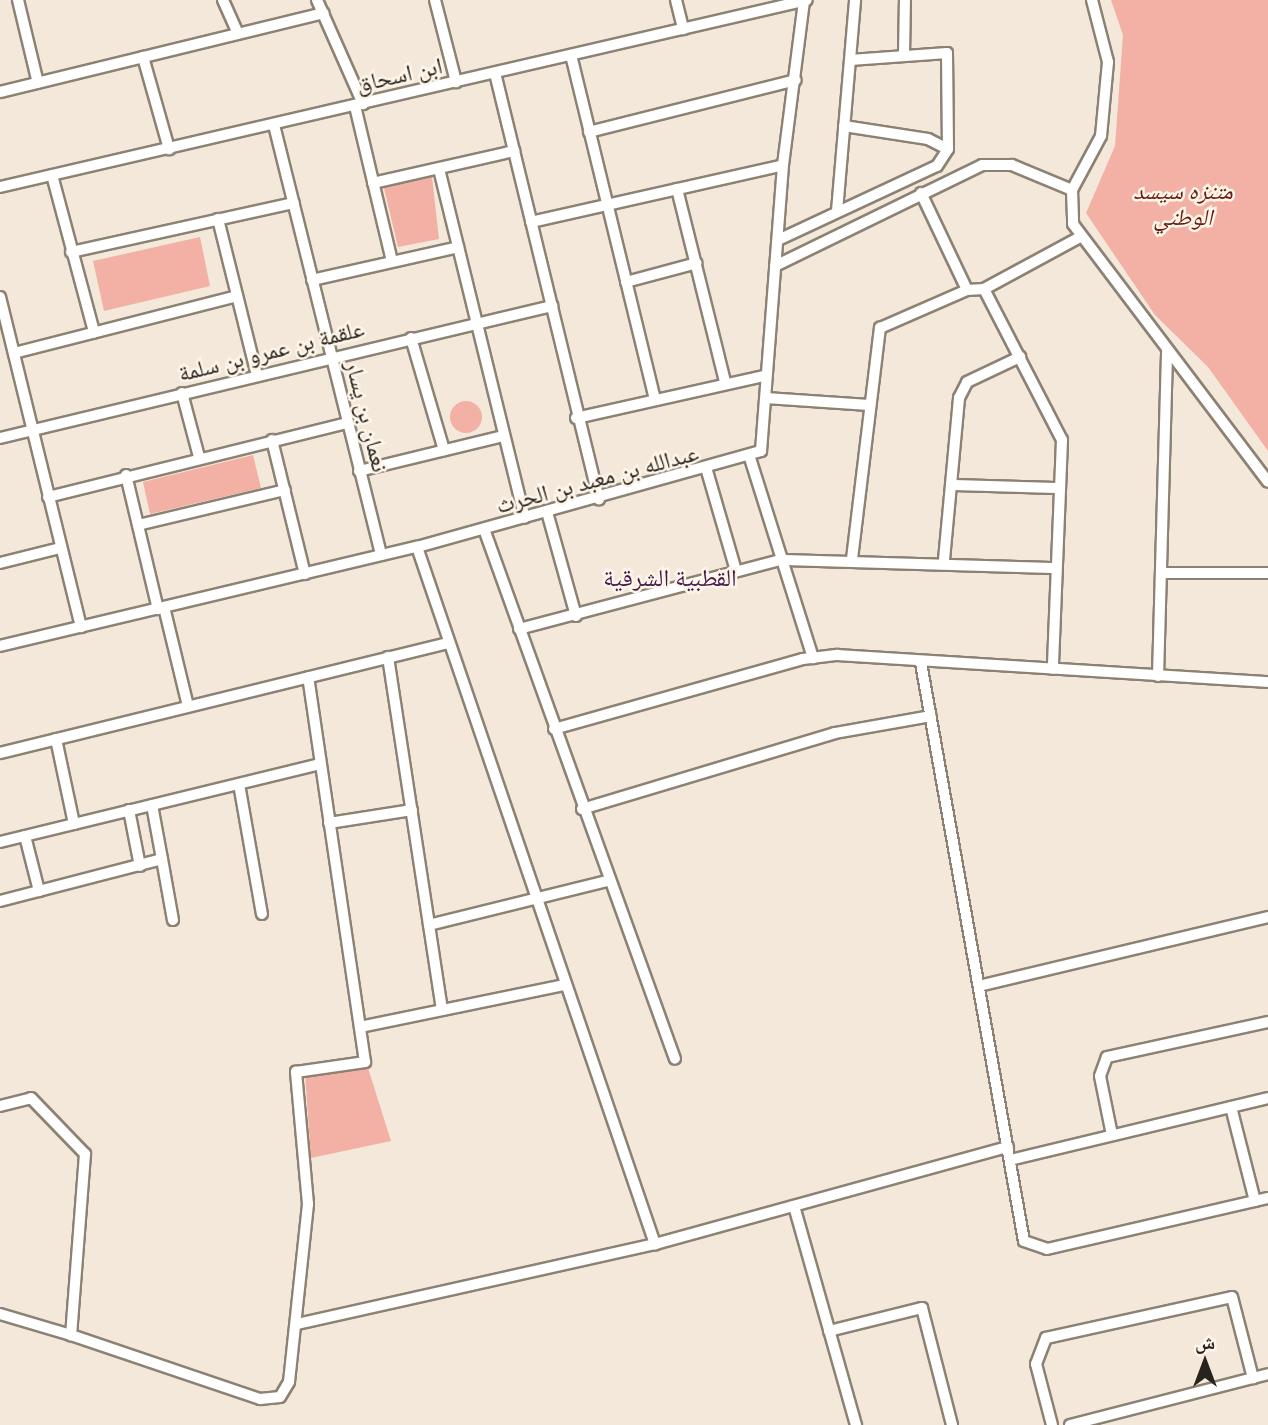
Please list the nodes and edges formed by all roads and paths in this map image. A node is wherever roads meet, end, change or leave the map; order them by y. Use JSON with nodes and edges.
{"nodes":[{"id":1,"x":18,"y":0,"type":"edge"},
{"id":2,"x":223,"y":0,"type":"edge"},
{"id":3,"x":317,"y":0,"type":"edge"},
{"id":4,"x":435,"y":0,"type":"edge"},
{"id":5,"x":676,"y":0,"type":"edge"},
{"id":6,"x":806,"y":0,"type":"edge"},
{"id":7,"x":855,"y":0,"type":"edge"},
{"id":8,"x":905,"y":0,"type":"edge"},
{"id":9,"x":1092,"y":0,"type":"edge"},
{"id":10,"x":766,"y":5,"type":"edge"},
{"id":11,"x":323,"y":13,"type":"junction"},
{"id":12,"x":683,"y":29,"type":"junction"},
{"id":13,"x":238,"y":34,"type":"junction"},
{"id":14,"x":571,"y":55,"type":"junction"},
{"id":15,"x":904,"y":55,"type":"junction"},
{"id":16,"x":142,"y":57,"type":"junction"},
{"id":17,"x":850,"y":60,"type":"junction"},
{"id":18,"x":495,"y":73,"type":"junction"},
{"id":19,"x":796,"y":80,"type":"junction"},
{"id":20,"x":456,"y":82,"type":"junction"},
{"id":21,"x":38,"y":83,"type":"junction"},
{"id":22,"x":0,"y":92,"type":"edge"},
{"id":23,"x":359,"y":105,"type":"junction"},
{"id":24,"x":274,"y":125,"type":"junction"},
{"id":25,"x":844,"y":125,"type":"junction"},
{"id":26,"x":589,"y":132,"type":"junction"},
{"id":27,"x":169,"y":149,"type":"junction"},
{"id":28,"x":948,"y":149,"type":"junction"},
{"id":29,"x":514,"y":151,"type":"junction"},
{"id":30,"x":783,"y":165,"type":"junction"},
{"id":31,"x":439,"y":169,"type":"junction"},
{"id":32,"x":52,"y":175,"type":"junction"},
{"id":33,"x":373,"y":183,"type":"junction"},
{"id":34,"x":0,"y":187,"type":"edge"},
{"id":35,"x":677,"y":189,"type":"junction"},
{"id":36,"x":1072,"y":190,"type":"junction"},
{"id":37,"x":921,"y":193,"type":"junction"},
{"id":38,"x":293,"y":203,"type":"junction"},
{"id":39,"x":608,"y":207,"type":"junction"},
{"id":40,"x":837,"y":211,"type":"junction"},
{"id":41,"x":218,"y":219,"type":"junction"},
{"id":42,"x":531,"y":222,"type":"junction"},
{"id":43,"x":1080,"y":237,"type":"junction"},
{"id":44,"x":778,"y":240,"type":"junction"},
{"id":45,"x":458,"y":247,"type":"junction"},
{"id":46,"x":71,"y":252,"type":"junction"},
{"id":47,"x":392,"y":261,"type":"junction"},
{"id":48,"x":697,"y":264,"type":"junction"},
{"id":49,"x":775,"y":266,"type":"junction"},
{"id":50,"x":312,"y":280,"type":"junction"},
{"id":51,"x":626,"y":282,"type":"junction"},
{"id":52,"x":984,"y":289,"type":"junction"},
{"id":53,"x":967,"y":290,"type":"junction"},
{"id":54,"x":237,"y":296,"type":"junction"},
{"id":55,"x":0,"y":297,"type":"edge"},
{"id":56,"x":552,"y":306,"type":"junction"},
{"id":57,"x":476,"y":324,"type":"junction"},
{"id":58,"x":94,"y":332,"type":"junction"},
{"id":59,"x":411,"y":338,"type":"junction"},
{"id":60,"x":1167,"y":352,"type":"junction"},
{"id":61,"x":14,"y":353,"type":"junction"},
{"id":62,"x":332,"y":355,"type":"junction"},
{"id":63,"x":1020,"y":357,"type":"junction"},
{"id":64,"x":257,"y":374,"type":"junction"},
{"id":65,"x":764,"y":376,"type":"junction"},
{"id":66,"x":725,"y":382,"type":"junction"},
{"id":67,"x":181,"y":393,"type":"junction"},
{"id":68,"x":765,"y":398,"type":"junction"},
{"id":69,"x":655,"y":399,"type":"junction"},
{"id":70,"x":869,"y":405,"type":"junction"},
{"id":71,"x":576,"y":418,"type":"junction"},
{"id":72,"x":346,"y":423,"type":"junction"},
{"id":73,"x":33,"y":430,"type":"junction"},
{"id":74,"x":504,"y":436,"type":"junction"},
{"id":75,"x":0,"y":438,"type":"edge"},
{"id":76,"x":272,"y":440,"type":"junction"},
{"id":77,"x":444,"y":450,"type":"junction"},
{"id":78,"x":200,"y":457,"type":"junction"},
{"id":79,"x":750,"y":458,"type":"junction"},
{"id":80,"x":359,"y":471,"type":"junction"},
{"id":81,"x":707,"y":471,"type":"junction"},
{"id":82,"x":125,"y":475,"type":"junction"},
{"id":83,"x":1268,"y":481,"type":"edge"},
{"id":84,"x":951,"y":485,"type":"junction"},
{"id":85,"x":1059,"y":488,"type":"junction"},
{"id":86,"x":285,"y":490,"type":"junction"},
{"id":87,"x":48,"y":497,"type":"junction"},
{"id":88,"x":599,"y":499,"type":"junction"},
{"id":89,"x":547,"y":512,"type":"junction"},
{"id":90,"x":525,"y":518,"type":"junction"},
{"id":91,"x":138,"y":525,"type":"junction"},
{"id":92,"x":484,"y":529,"type":"junction"},
{"id":93,"x":416,"y":547,"type":"junction"},
{"id":94,"x":60,"y":548,"type":"junction"},
{"id":95,"x":382,"y":555,"type":"junction"},
{"id":96,"x":852,"y":559,"type":"junction"},
{"id":97,"x":781,"y":560,"type":"junction"},
{"id":98,"x":944,"y":560,"type":"junction"},
{"id":99,"x":0,"y":563,"type":"edge"},
{"id":100,"x":1055,"y":568,"type":"junction"},
{"id":101,"x":736,"y":570,"type":"junction"},
{"id":102,"x":1161,"y":573,"type":"junction"},
{"id":103,"x":1268,"y":573,"type":"edge"},
{"id":104,"x":305,"y":574,"type":"junction"},
{"id":105,"x":161,"y":608,"type":"junction"},
{"id":106,"x":576,"y":615,"type":"junction"},
{"id":107,"x":81,"y":627,"type":"junction"},
{"id":108,"x":519,"y":629,"type":"junction"},
{"id":109,"x":447,"y":643,"type":"junction"},
{"id":110,"x":0,"y":646,"type":"edge"},
{"id":111,"x":388,"y":657,"type":"junction"},
{"id":112,"x":813,"y":658,"type":"junction"},
{"id":113,"x":921,"y":663,"type":"junction"},
{"id":114,"x":1053,"y":669,"type":"junction"},
{"id":115,"x":1158,"y":676,"type":"junction"},
{"id":116,"x":307,"y":677,"type":"junction"},
{"id":117,"x":1268,"y":682,"type":"edge"},
{"id":118,"x":188,"y":706,"type":"junction"},
{"id":119,"x":930,"y":716,"type":"junction"},
{"id":120,"x":554,"y":730,"type":"junction"},
{"id":121,"x":56,"y":739,"type":"junction"},
{"id":122,"x":0,"y":753,"type":"edge"},
{"id":123,"x":320,"y":764,"type":"junction"},
{"id":124,"x":239,"y":783,"type":"junction"},
{"id":125,"x":152,"y":805,"type":"junction"},
{"id":126,"x":582,"y":809,"type":"junction"},
{"id":127,"x":129,"y":810,"type":"junction"},
{"id":128,"x":412,"y":810,"type":"junction"},
{"id":129,"x":329,"y":823,"type":"junction"},
{"id":130,"x":74,"y":824,"type":"junction"},
{"id":131,"x":25,"y":836,"type":"junction"},
{"id":132,"x":0,"y":842,"type":"edge"},
{"id":133,"x":162,"y":859,"type":"junction"},
{"id":134,"x":140,"y":866,"type":"junction"},
{"id":135,"x":607,"y":881,"type":"junction"},
{"id":136,"x":39,"y":891,"type":"junction"},
{"id":137,"x":0,"y":901,"type":"edge"},
{"id":138,"x":537,"y":903,"type":"junction"},
{"id":139,"x":262,"y":914,"type":"dead end"},
{"id":140,"x":1268,"y":917,"type":"edge"},
{"id":141,"x":173,"y":920,"type":"dead end"},
{"id":142,"x":429,"y":925,"type":"junction"},
{"id":143,"x":565,"y":985,"type":"junction"},
{"id":144,"x":983,"y":985,"type":"junction"},
{"id":145,"x":442,"y":1010,"type":"junction"},
{"id":146,"x":1268,"y":1021,"type":"edge"},
{"id":147,"x":360,"y":1027,"type":"junction"},
{"id":148,"x":675,"y":1059,"type":"dead end"},
{"id":149,"x":1268,"y":1098,"type":"edge"},
{"id":150,"x":0,"y":1106,"type":"edge"},
{"id":151,"x":1231,"y":1107,"type":"junction"},
{"id":152,"x":1112,"y":1135,"type":"junction"},
{"id":153,"x":1008,"y":1147,"type":"junction"},
{"id":154,"x":1010,"y":1160,"type":"junction"},
{"id":155,"x":1268,"y":1198,"type":"edge"},
{"id":156,"x":1255,"y":1201,"type":"junction"},
{"id":157,"x":794,"y":1206,"type":"junction"},
{"id":158,"x":655,"y":1244,"type":"junction"},
{"id":159,"x":0,"y":1314,"type":"edge"},
{"id":160,"x":297,"y":1324,"type":"junction"},
{"id":161,"x":829,"y":1331,"type":"junction"},
{"id":162,"x":71,"y":1335,"type":"junction"},
{"id":163,"x":1268,"y":1374,"type":"edge"},
{"id":164,"x":1253,"y":1378,"type":"junction"},
{"id":165,"x":856,"y":1425,"type":"edge"},
{"id":166,"x":952,"y":1425,"type":"edge"},
{"id":167,"x":1052,"y":1425,"type":"edge"},
{"id":168,"x":1070,"y":1425,"type":"edge"}],
"edges":[{"from":1,"to":21,"type":"street"},
{"from":2,"to":13,"type":"street"},
{"from":3,"to":11,"type":"street"},
{"from":4,"to":20,"type":"street"},
{"from":5,"to":12,"type":"street"},
{"from":6,"to":10,"type":"street","name":"ابن اسحاق"},
{"from":6,"to":19,"type":"street"},
{"from":7,"to":17,"type":"street"},
{"from":8,"to":15,"type":"street"},
{"from":9,"to":36,"type":"street"},
{"from":10,"to":12,"type":"street","name":"ابن اسحاق"},
{"from":11,"to":13,"type":"street"},
{"from":11,"to":23,"type":"street"},
{"from":12,"to":14,"type":"street","name":"ابن اسحاق"},
{"from":13,"to":16,"type":"street"},
{"from":14,"to":18,"type":"street","name":"ابن اسحاق"},
{"from":14,"to":26,"type":"street"},
{"from":15,"to":17,"type":"street"},
{"from":15,"to":28,"type":"street"},
{"from":16,"to":21,"type":"street"},
{"from":16,"to":27,"type":"street"},
{"from":17,"to":25,"type":"street"},
{"from":18,"to":20,"type":"street","name":"ابن اسحاق"},
{"from":18,"to":29,"type":"street"},
{"from":19,"to":26,"type":"street"},
{"from":19,"to":30,"type":"street"},
{"from":20,"to":23,"type":"street","name":"ابن اسحاق"},
{"from":21,"to":22,"type":"street"},
{"from":23,"to":24,"type":"street","name":"ابن اسحاق"},
{"from":23,"to":33,"type":"street"},
{"from":24,"to":27,"type":"street","name":"ابن اسحاق"},
{"from":24,"to":38,"type":"street","name":"نعمان بن يسار"},
{"from":25,"to":28,"type":"street"},
{"from":25,"to":40,"type":"street"},
{"from":26,"to":39,"type":"street"},
{"from":27,"to":32,"type":"street","name":"ابن اسحاق"},
{"from":28,"to":40,"type":"street"},
{"from":29,"to":31,"type":"street"},
{"from":29,"to":42,"type":"street"},
{"from":30,"to":35,"type":"street"},
{"from":30,"to":44,"type":"street"},
{"from":31,"to":33,"type":"street"},
{"from":31,"to":45,"type":"street"},
{"from":32,"to":34,"type":"street","name":"ابن اسحاق"},
{"from":32,"to":46,"type":"street"},
{"from":33,"to":47,"type":"street"},
{"from":35,"to":39,"type":"street"},
{"from":35,"to":48,"type":"street"},
{"from":36,"to":37,"type":"street"},
{"from":36,"to":43,"type":"street"},
{"from":37,"to":49,"type":"street"},
{"from":37,"to":53,"type":"street"},
{"from":38,"to":41,"type":"street"},
{"from":38,"to":50,"type":"street","name":"نعمان بن يسار"},
{"from":39,"to":42,"type":"street"},
{"from":39,"to":51,"type":"street"},
{"from":40,"to":44,"type":"street"},
{"from":41,"to":46,"type":"street"},
{"from":41,"to":54,"type":"street"},
{"from":42,"to":56,"type":"street"},
{"from":43,"to":52,"type":"street"},
{"from":43,"to":60,"type":"street"},
{"from":44,"to":49,"type":"street"},
{"from":45,"to":47,"type":"street"},
{"from":45,"to":57,"type":"street"},
{"from":46,"to":58,"type":"street"},
{"from":47,"to":50,"type":"street"},
{"from":48,"to":51,"type":"street"},
{"from":48,"to":66,"type":"street"},
{"from":49,"to":65,"type":"street"},
{"from":50,"to":62,"type":"street","name":"نعمان بن يسار"},
{"from":51,"to":69,"type":"street"},
{"from":52,"to":53,"type":"street"},
{"from":52,"to":63,"type":"street"},
{"from":53,"to":70,"type":"street"},
{"from":54,"to":58,"type":"street"},
{"from":54,"to":64,"type":"street"},
{"from":55,"to":61,"type":"street"},
{"from":56,"to":57,"type":"street","name":"علقمة بن عمرو بن سلمة"},
{"from":56,"to":71,"type":"street"},
{"from":57,"to":59,"type":"street","name":"علقمة بن عمرو بن سلمة"},
{"from":57,"to":74,"type":"street"},
{"from":58,"to":61,"type":"street"},
{"from":59,"to":62,"type":"street","name":"علقمة بن عمرو بن سلمة"},
{"from":59,"to":77,"type":"street"},
{"from":60,"to":83,"type":"street"},
{"from":60,"to":102,"type":"street"},
{"from":61,"to":73,"type":"street"},
{"from":62,"to":64,"type":"street","name":"علقمة بن عمرو بن سلمة"},
{"from":62,"to":72,"type":"street","name":"نعمان بن يسار"},
{"from":63,"to":84,"type":"street"},
{"from":63,"to":85,"type":"street"},
{"from":64,"to":67,"type":"street","name":"علقمة بن عمرو بن سلمة"},
{"from":65,"to":66,"type":"street"},
{"from":65,"to":68,"type":"street"},
{"from":66,"to":69,"type":"street"},
{"from":67,"to":73,"type":"street","name":"علقمة بن عمرو بن سلمة"},
{"from":67,"to":78,"type":"street"},
{"from":68,"to":70,"type":"street"},
{"from":68,"to":79,"type":"street"},
{"from":69,"to":71,"type":"street"},
{"from":70,"to":96,"type":"street"},
{"from":71,"to":88,"type":"street"},
{"from":72,"to":76,"type":"street"},
{"from":72,"to":80,"type":"street","name":"نعمان بن يسار"},
{"from":73,"to":75,"type":"street","name":"علقمة بن عمرو بن سلمة"},
{"from":73,"to":87,"type":"street"},
{"from":74,"to":77,"type":"street"},
{"from":74,"to":90,"type":"street"},
{"from":76,"to":78,"type":"street"},
{"from":76,"to":86,"type":"street"},
{"from":77,"to":80,"type":"street"},
{"from":78,"to":82,"type":"street"},
{"from":79,"to":81,"type":"street","name":"عبدالله بن معبد بن الحرث"},
{"from":79,"to":97,"type":"street"},
{"from":80,"to":95,"type":"street","name":"نعمان بن يسار"},
{"from":81,"to":88,"type":"street","name":"عبدالله بن معبد بن الحرث"},
{"from":81,"to":101,"type":"street"},
{"from":82,"to":87,"type":"street"},
{"from":82,"to":91,"type":"street"},
{"from":84,"to":85,"type":"street"},
{"from":84,"to":98,"type":"street"},
{"from":85,"to":100,"type":"street"},
{"from":86,"to":91,"type":"street"},
{"from":86,"to":104,"type":"street"},
{"from":87,"to":94,"type":"street"},
{"from":88,"to":89,"type":"street","name":"عبدالله بن معبد بن الحرث"},
{"from":89,"to":90,"type":"street","name":"عبدالله بن معبد بن الحرث"},
{"from":89,"to":106,"type":"street"},
{"from":90,"to":92,"type":"street","name":"عبدالله بن معبد بن الحرث"},
{"from":91,"to":105,"type":"street"},
{"from":92,"to":93,"type":"street","name":"عبدالله بن معبد بن الحرث"},
{"from":92,"to":108,"type":"street"},
{"from":93,"to":95,"type":"street","name":"عبدالله بن معبد بن الحرث"},
{"from":93,"to":109,"type":"street"},
{"from":94,"to":99,"type":"street"},
{"from":94,"to":107,"type":"street"},
{"from":95,"to":104,"type":"street","name":"عبدالله بن معبد بن الحرث"},
{"from":96,"to":97,"type":"street"},
{"from":96,"to":98,"type":"street"},
{"from":97,"to":101,"type":"street"},
{"from":97,"to":112,"type":"street"},
{"from":98,"to":100,"type":"street"},
{"from":100,"to":114,"type":"street"},
{"from":101,"to":106,"type":"street"},
{"from":102,"to":103,"type":"street"},
{"from":102,"to":115,"type":"street"},
{"from":104,"to":105,"type":"street","name":"عبدالله بن معبد بن الحرث"},
{"from":105,"to":107,"type":"street","name":"عبدالله بن معبد بن الحرث"},
{"from":105,"to":118,"type":"street"},
{"from":106,"to":108,"type":"street"},
{"from":107,"to":110,"type":"street","name":"عبدالله بن معبد بن الحرث"},
{"from":108,"to":120,"type":"street"},
{"from":109,"to":111,"type":"street"},
{"from":109,"to":138,"type":"street"},
{"from":111,"to":116,"type":"street"},
{"from":111,"to":128,"type":"street"},
{"from":112,"to":113,"type":"street"},
{"from":112,"to":120,"type":"street"},
{"from":113,"to":114,"type":"street"},
{"from":113,"to":119,"type":"street"},
{"from":114,"to":115,"type":"street"},
{"from":115,"to":117,"type":"street"},
{"from":116,"to":118,"type":"street"},
{"from":116,"to":123,"type":"street"},
{"from":118,"to":121,"type":"street"},
{"from":119,"to":126,"type":"street"},
{"from":119,"to":144,"type":"street"},
{"from":120,"to":126,"type":"street"},
{"from":121,"to":122,"type":"street"},
{"from":121,"to":130,"type":"street"},
{"from":123,"to":124,"type":"street"},
{"from":123,"to":129,"type":"street"},
{"from":124,"to":125,"type":"street"},
{"from":124,"to":139,"type":"street"},
{"from":125,"to":127,"type":"street"},
{"from":125,"to":133,"type":"street"},
{"from":126,"to":135,"type":"street"},
{"from":127,"to":130,"type":"street"},
{"from":127,"to":134,"type":"street"},
{"from":128,"to":129,"type":"street"},
{"from":128,"to":142,"type":"street"},
{"from":129,"to":147,"type":"street"},
{"from":130,"to":131,"type":"street"},
{"from":131,"to":132,"type":"street"},
{"from":131,"to":136,"type":"street"},
{"from":133,"to":134,"type":"street"},
{"from":133,"to":141,"type":"street"},
{"from":134,"to":136,"type":"street"},
{"from":135,"to":138,"type":"street"},
{"from":135,"to":148,"type":"street"},
{"from":136,"to":137,"type":"street"},
{"from":138,"to":142,"type":"street"},
{"from":138,"to":143,"type":"street"},
{"from":140,"to":144,"type":"street"},
{"from":142,"to":145,"type":"street"},
{"from":143,"to":145,"type":"street"},
{"from":143,"to":158,"type":"street"},
{"from":144,"to":153,"type":"street"},
{"from":145,"to":147,"type":"street"},
{"from":146,"to":152,"type":"street"},
{"from":147,"to":160,"type":"street"},
{"from":149,"to":151,"type":"street"},
{"from":150,"to":162,"type":"street"},
{"from":151,"to":152,"type":"street"},
{"from":151,"to":156,"type":"street"},
{"from":152,"to":154,"type":"street"},
{"from":153,"to":154,"type":"street"},
{"from":153,"to":157,"type":"street"},
{"from":154,"to":156,"type":"street"},
{"from":155,"to":156,"type":"street"},
{"from":157,"to":158,"type":"street"},
{"from":157,"to":161,"type":"street"},
{"from":158,"to":160,"type":"street"},
{"from":159,"to":162,"type":"street"},
{"from":160,"to":162,"type":"street"},
{"from":161,"to":165,"type":"street"},
{"from":161,"to":166,"type":"street"},
{"from":163,"to":164,"type":"street"},
{"from":164,"to":167,"type":"street"},
{"from":164,"to":168,"type":"street"}]}
